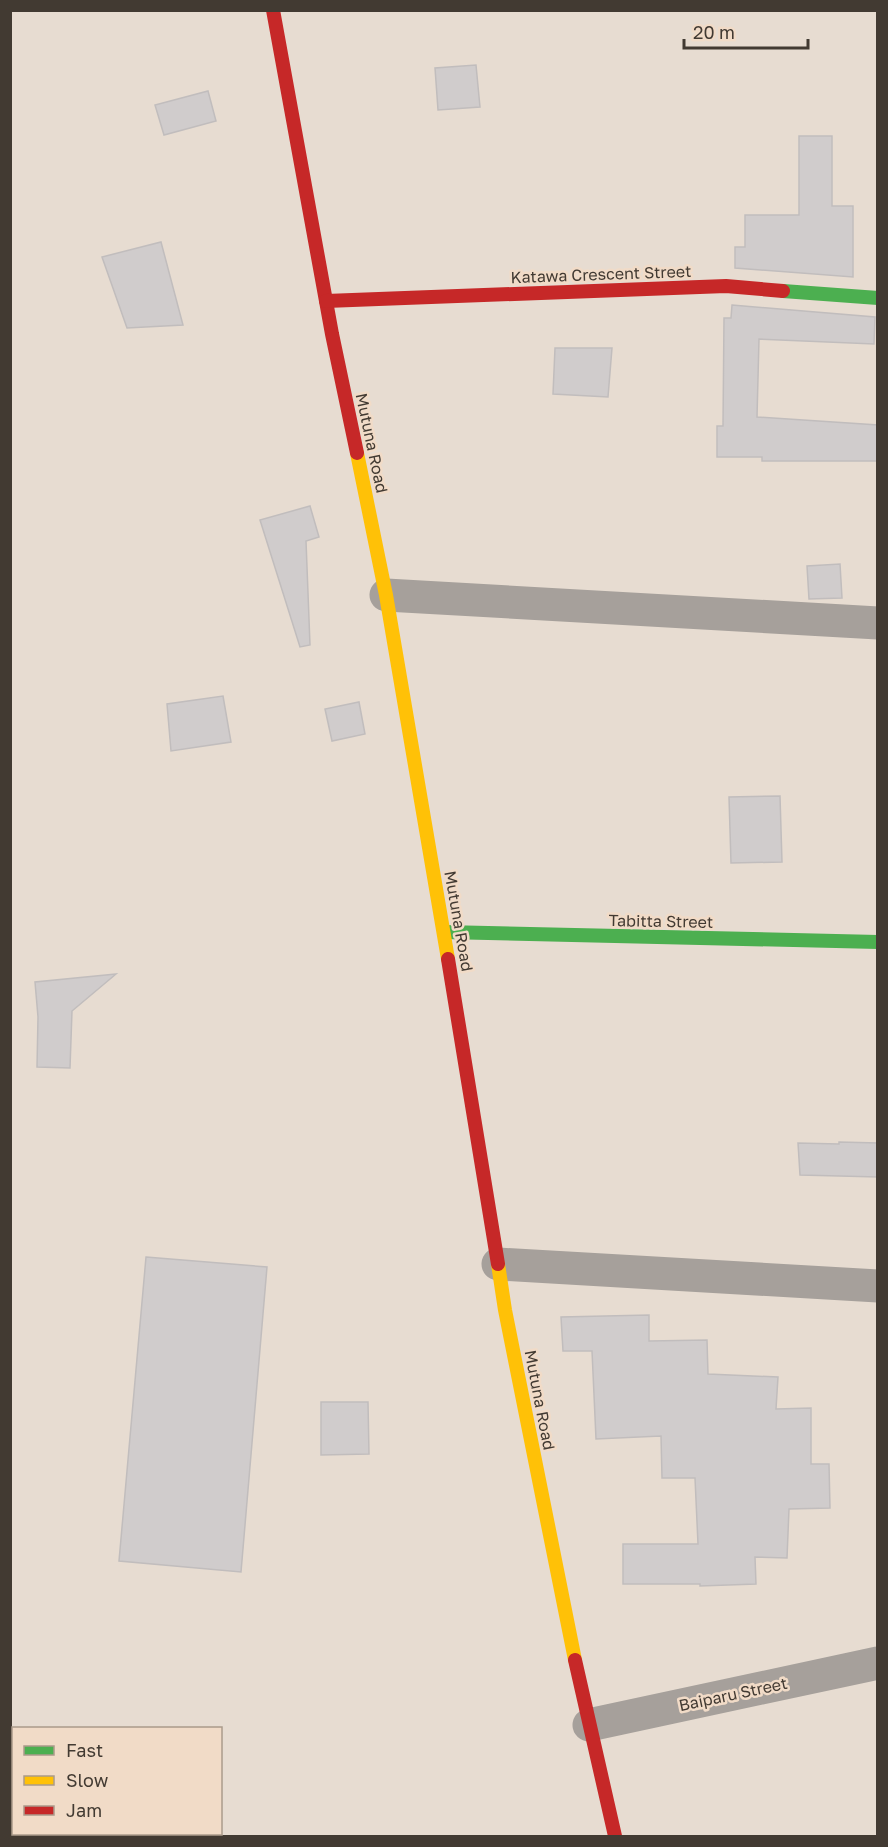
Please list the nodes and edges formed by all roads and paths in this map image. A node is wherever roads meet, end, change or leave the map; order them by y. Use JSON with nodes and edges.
{"nodes":[{"id":1,"x":273,"y":10,"type":"edge"},
{"id":2,"x":878,"y":298,"type":"edge"},
{"id":3,"x":326,"y":301,"type":"junction"},
{"id":4,"x":386,"y":595,"type":"junction"},
{"id":5,"x":878,"y":623,"type":"edge"},
{"id":6,"x":444,"y":932,"type":"junction"},
{"id":7,"x":878,"y":942,"type":"edge"},
{"id":8,"x":498,"y":1263,"type":"junction"},
{"id":9,"x":878,"y":1286,"type":"edge"},
{"id":10,"x":878,"y":1663,"type":"edge"},
{"id":11,"x":589,"y":1725,"type":"junction"},
{"id":12,"x":615,"y":1836,"type":"edge"}],
"edges":[{"from":1,"to":3,"type":"street","name":"Mutuna Road"},
{"from":2,"to":3,"type":"street","name":"Katawa Crescent Street"},
{"from":3,"to":4,"type":"street","name":"Mutuna Road"},
{"from":4,"to":5,"type":"street"},
{"from":4,"to":6,"type":"street","name":"Mutuna Road"},
{"from":6,"to":7,"type":"street","name":"Tabitta Street"},
{"from":6,"to":8,"type":"street","name":"Mutuna Road"},
{"from":8,"to":9,"type":"street"},
{"from":8,"to":11,"type":"street","name":"Mutuna Road"},
{"from":10,"to":11,"type":"street","name":"Baiparu Street"},
{"from":11,"to":12,"type":"street","name":"Mutuna Road"}]}
